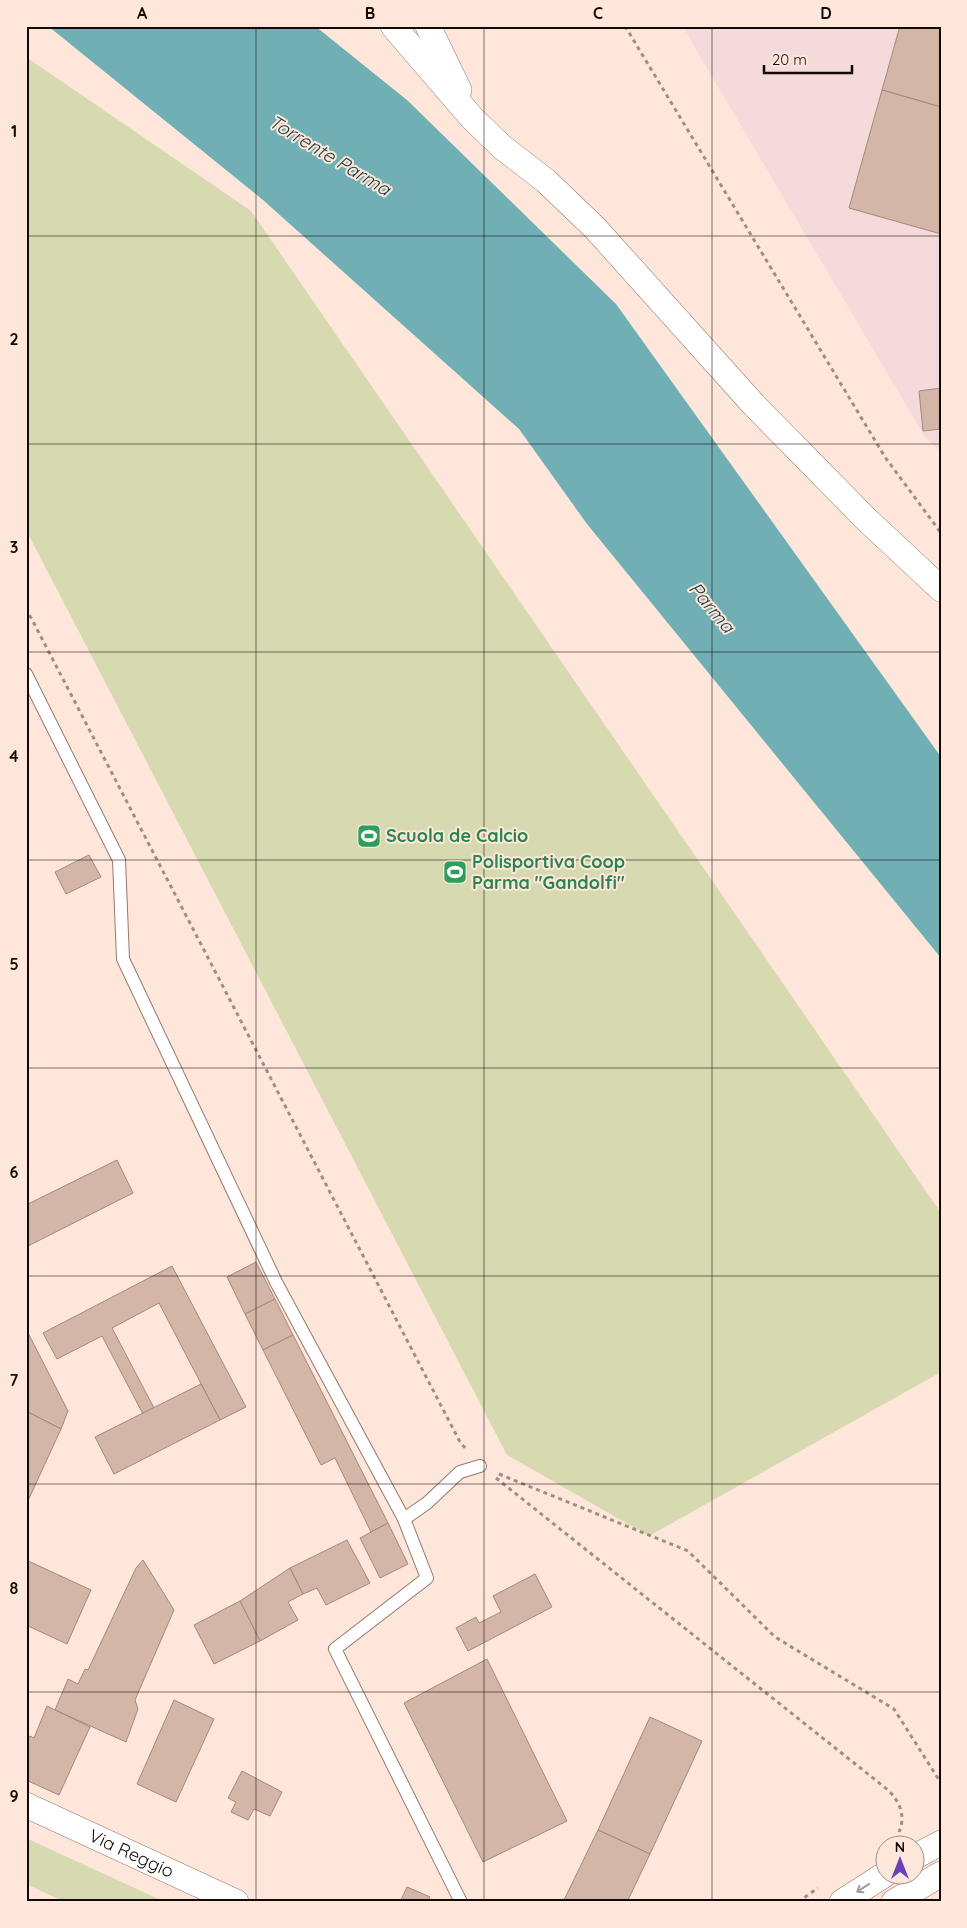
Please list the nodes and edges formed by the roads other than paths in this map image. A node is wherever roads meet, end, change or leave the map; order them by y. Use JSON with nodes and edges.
{"nodes":[{"id":1,"x":393,"y":26,"type":"edge"},
{"id":2,"x":428,"y":26,"type":"edge"},
{"id":3,"x":502,"y":148,"type":"junction"},
{"id":4,"x":941,"y":589,"type":"edge"},
{"id":5,"x":26,"y":674,"type":"edge"},
{"id":6,"x":480,"y":1466,"type":"road end"},
{"id":7,"x":404,"y":1519,"type":"junction"},
{"id":8,"x":26,"y":1805,"type":"edge"},
{"id":9,"x":939,"y":1844,"type":"edge"},
{"id":10,"x":924,"y":1852,"type":"edge"},
{"id":11,"x":941,"y":1874,"type":"edge"},
{"id":12,"x":874,"y":1881,"type":"edge"},
{"id":13,"x":236,"y":1902,"type":"edge"},
{"id":14,"x":461,"y":1902,"type":"edge"},
{"id":15,"x":842,"y":1902,"type":"edge"},
{"id":16,"x":894,"y":1902,"type":"edge"}],
"edges":[{"from":1,"to":3,"type":"street"},
{"from":2,"to":3,"type":"street"},
{"from":3,"to":4,"type":"street"},
{"from":5,"to":7,"type":"lane"},
{"from":6,"to":7,"type":"lane"},
{"from":7,"to":14,"type":"lane"},
{"from":8,"to":13,"type":"street","name":"Via Reggio"},
{"from":9,"to":10,"type":"street"},
{"from":11,"to":16,"type":"street"},
{"from":12,"to":15,"type":"street","one_way":true}]}
